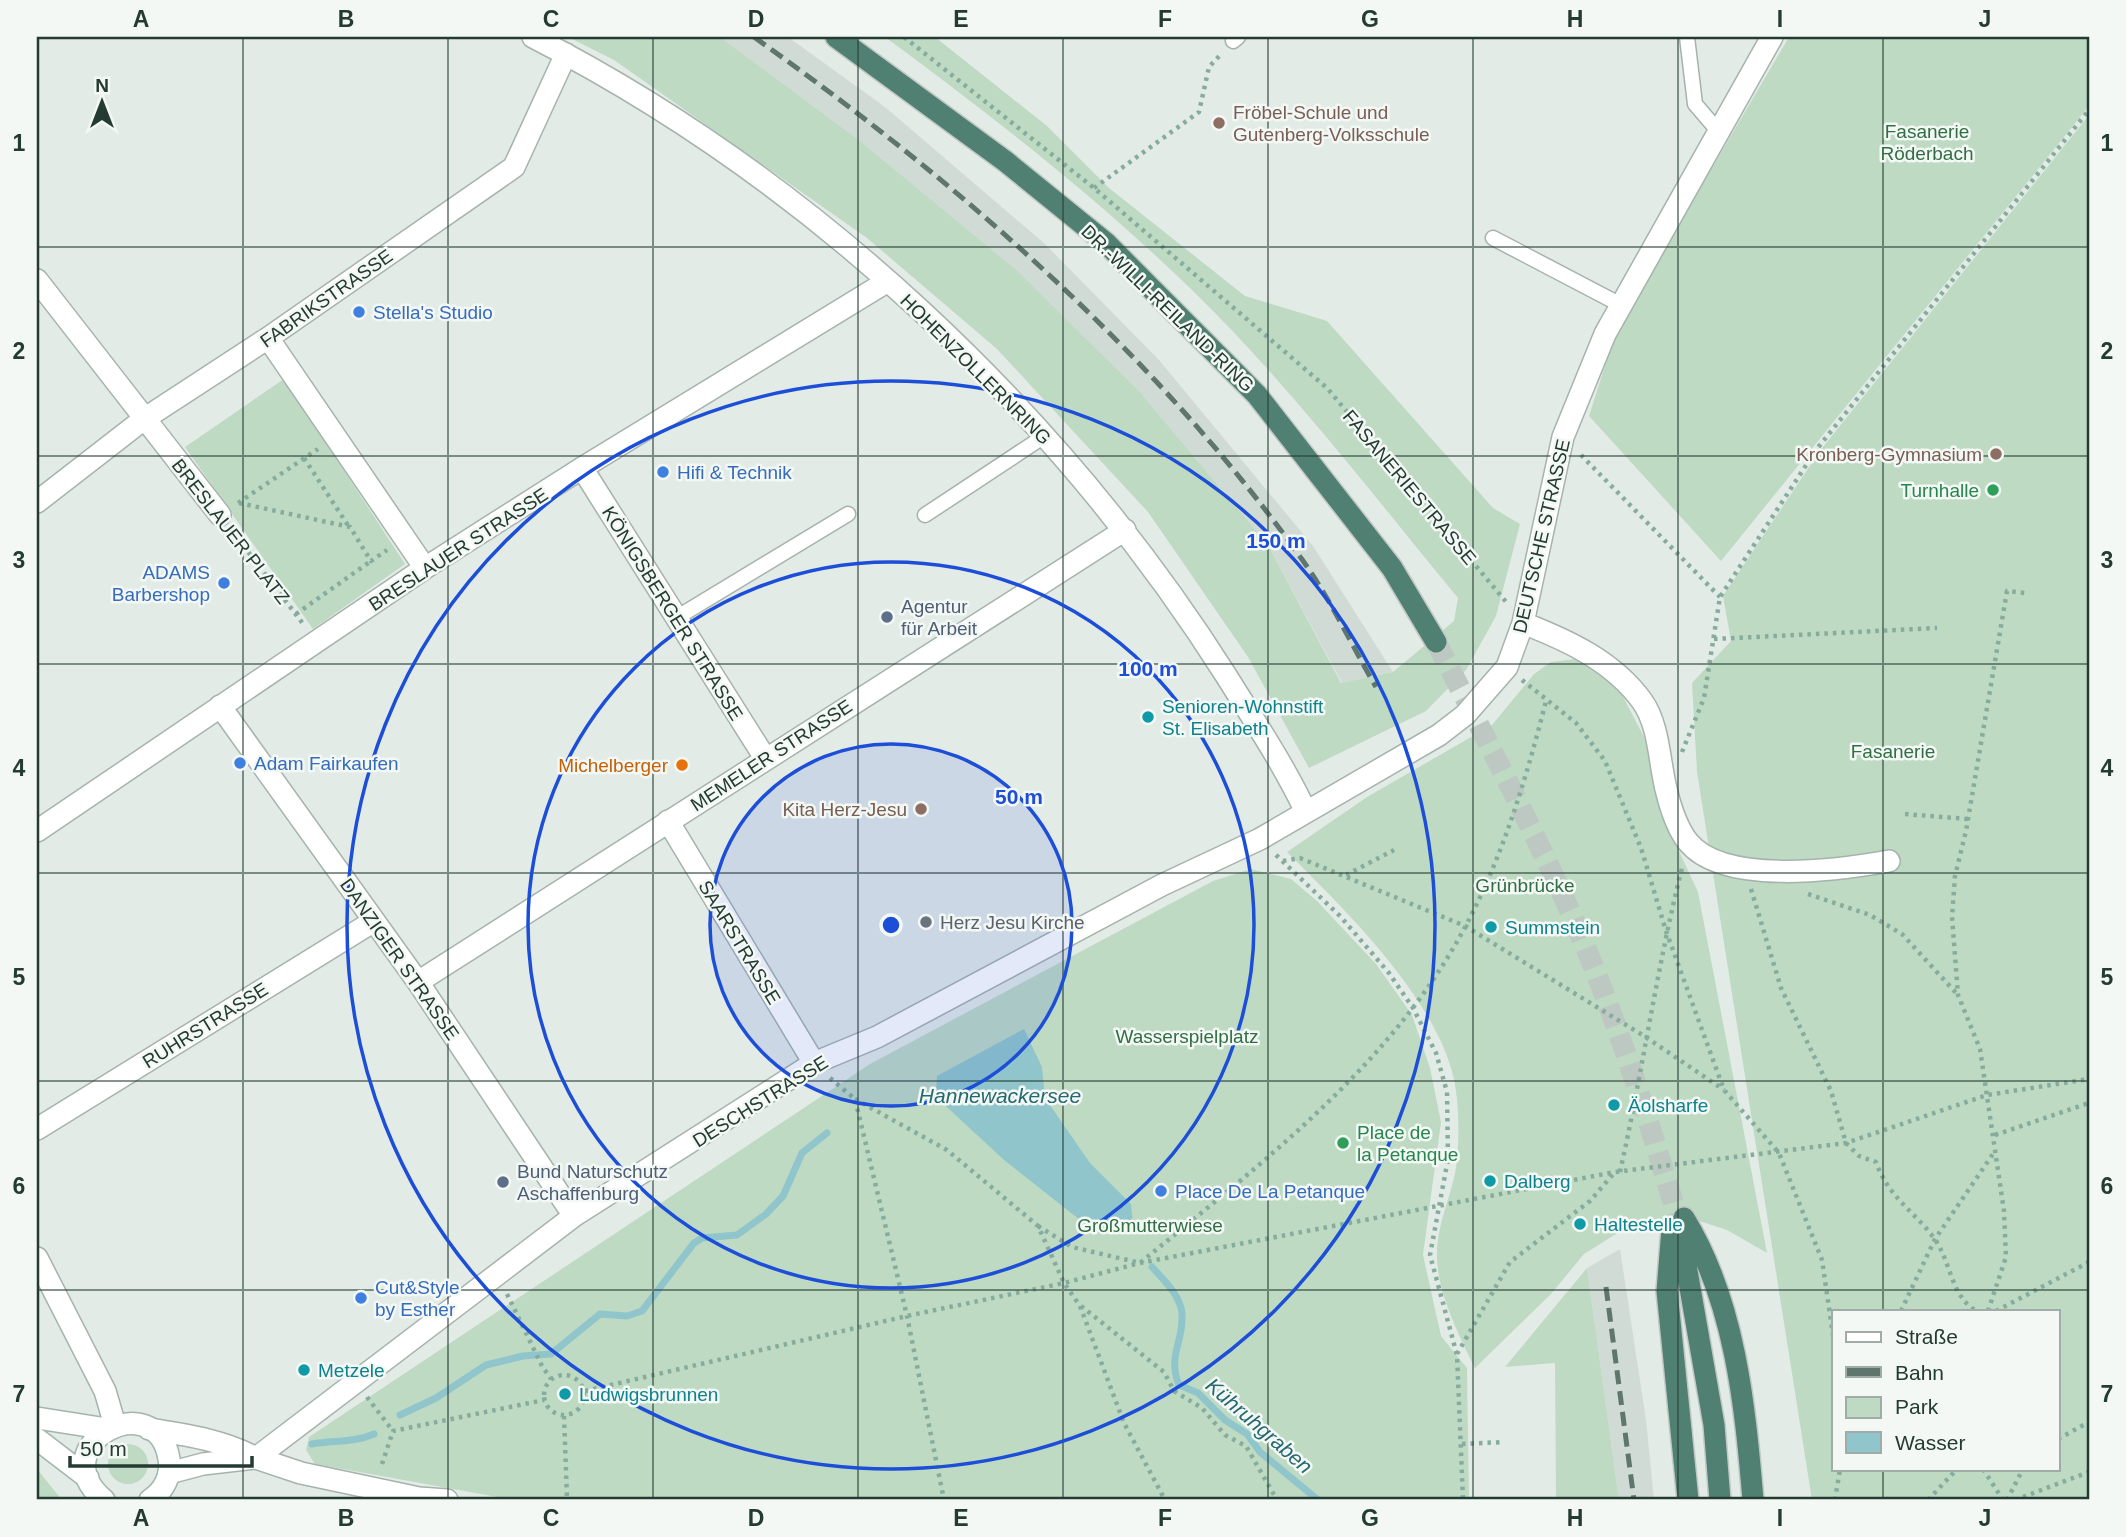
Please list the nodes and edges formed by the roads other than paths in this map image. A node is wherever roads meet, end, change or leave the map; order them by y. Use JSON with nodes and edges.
{"nodes":[{"id":1,"x":533,"y":37,"type":"edge"},
{"id":2,"x":836,"y":37,"type":"edge"},
{"id":3,"x":1687,"y":37,"type":"edge"},
{"id":4,"x":1772,"y":37,"type":"edge"},
{"id":5,"x":566,"y":54,"type":"junction"},
{"id":6,"x":1719,"y":132,"type":"junction"},
{"id":7,"x":1493,"y":238,"type":"dead end"},
{"id":8,"x":37,"y":280,"type":"edge"},
{"id":9,"x":888,"y":281,"type":"junction"},
{"id":10,"x":1621,"y":305,"type":"junction"},
{"id":11,"x":268,"y":338,"type":"junction"},
{"id":12,"x":145,"y":419,"type":"junction"},
{"id":13,"x":1043,"y":437,"type":"junction"},
{"id":14,"x":582,"y":468,"type":"junction"},
{"id":15,"x":37,"y":502,"type":"edge"},
{"id":16,"x":229,"y":509,"type":"road end"},
{"id":17,"x":848,"y":514,"type":"dead end"},
{"id":18,"x":925,"y":515,"type":"dead end"},
{"id":19,"x":1125,"y":530,"type":"junction"},
{"id":20,"x":425,"y":568,"type":"junction"},
{"id":21,"x":676,"y":618,"type":"junction"},
{"id":22,"x":1523,"y":622,"type":"junction"},
{"id":23,"x":1436,"y":642,"type":"tunnel mouth"},
{"id":24,"x":220,"y":706,"type":"junction"},
{"id":25,"x":765,"y":758,"type":"junction"},
{"id":26,"x":1306,"y":812,"type":"junction"},
{"id":27,"x":668,"y":821,"type":"junction"},
{"id":28,"x":37,"y":831,"type":"edge"},
{"id":29,"x":1889,"y":861,"type":"dead end"},
{"id":30,"x":374,"y":921,"type":"junction"},
{"id":31,"x":418,"y":982,"type":"junction"},
{"id":32,"x":814,"y":1063,"type":"junction"},
{"id":33,"x":37,"y":1129,"type":"edge"},
{"id":34,"x":574,"y":1216,"type":"junction"},
{"id":35,"x":1678,"y":1219,"type":"junction"},
{"id":36,"x":37,"y":1258,"type":"edge"},
{"id":37,"x":37,"y":1419,"type":"edge"},
{"id":38,"x":111,"y":1427,"type":"junction"},
{"id":39,"x":149,"y":1429,"type":"junction"},
{"id":40,"x":37,"y":1439,"type":"edge"},
{"id":41,"x":256,"y":1458,"type":"junction"},
{"id":42,"x":169,"y":1473,"type":"junction"},
{"id":43,"x":88,"y":1478,"type":"junction"},
{"id":44,"x":104,"y":1500,"type":"edge"},
{"id":45,"x":150,"y":1500,"type":"edge"},
{"id":46,"x":447,"y":1500,"type":"edge"},
{"id":47,"x":1688,"y":1500,"type":"edge"},
{"id":48,"x":1720,"y":1500,"type":"edge"},
{"id":49,"x":1753,"y":1500,"type":"edge"}],
"edges":[{"from":1,"to":5,"type":"street","name":"HOHENZOLLERNRING"},
{"from":2,"to":23,"type":"highway","name":"DR.-WILLI-REILAND-RING"},
{"from":3,"to":6,"type":"lane"},
{"from":4,"to":6,"type":"street","name":"DEUTSCHE STRASSE"},
{"from":5,"to":9,"type":"street","name":"HOHENZOLLERNRING"},
{"from":5,"to":11,"type":"street","name":"FABRIKSTRASSE"},
{"from":6,"to":10,"type":"street","name":"DEUTSCHE STRASSE"},
{"from":7,"to":10,"type":"lane"},
{"from":8,"to":12,"type":"street","name":"BRESLAUER PLATZ"},
{"from":9,"to":13,"type":"street","name":"HOHENZOLLERNRING"},
{"from":9,"to":14,"type":"street","name":"BRESLAUER STRASSE"},
{"from":10,"to":22,"type":"street","name":"DEUTSCHE STRASSE"},
{"from":11,"to":12,"type":"street","name":"FABRIKSTRASSE"},
{"from":11,"to":20,"type":"street"},
{"from":12,"to":15,"type":"street","name":"FABRIKSTRASSE"},
{"from":12,"to":16,"type":"street","name":"BRESLAUER PLATZ"},
{"from":13,"to":18,"type":"lane"},
{"from":13,"to":19,"type":"street","name":"HOHENZOLLERNRING"},
{"from":14,"to":20,"type":"street","name":"BRESLAUER STRASSE"},
{"from":14,"to":21,"type":"street","name":"KÖNIGSBERGER STRASSE"},
{"from":17,"to":21,"type":"lane"},
{"from":19,"to":25,"type":"street","name":"MEMELER STRASSE"},
{"from":19,"to":26,"type":"street","name":"HOHENZOLLERNRING"},
{"from":20,"to":24,"type":"street","name":"BRESLAUER STRASSE"},
{"from":21,"to":25,"type":"street","name":"KÖNIGSBERGER STRASSE"},
{"from":22,"to":26,"type":"street","name":"DEUTSCHE STRASSE"},
{"from":22,"to":29,"type":"street"},
{"from":24,"to":28,"type":"street","name":"BRESLAUER STRASSE"},
{"from":24,"to":30,"type":"street","name":"DANZIGER STRASSE"},
{"from":25,"to":27,"type":"street","name":"MEMELER STRASSE"},
{"from":26,"to":32,"type":"street","name":"DESCHSTRASSE"},
{"from":27,"to":31,"type":"street","name":"MEMELER STRASSE"},
{"from":27,"to":32,"type":"street","name":"SAARSTRASSE"},
{"from":30,"to":31,"type":"street","name":"DANZIGER STRASSE"},
{"from":30,"to":33,"type":"street","name":"RUHRSTRASSE"},
{"from":31,"to":34,"type":"street","name":"DANZIGER STRASSE"},
{"from":32,"to":34,"type":"street","name":"DESCHSTRASSE"},
{"from":34,"to":41,"type":"street","name":"DESCHSTRASSE"},
{"from":35,"to":47,"type":"highway"},
{"from":35,"to":48,"type":"highway"},
{"from":35,"to":49,"type":"highway"},
{"from":36,"to":38,"type":"street"},
{"from":37,"to":38,"type":"street"},
{"from":38,"to":39,"type":"street"},
{"from":38,"to":43,"type":"street"},
{"from":39,"to":41,"type":"street"},
{"from":39,"to":42,"type":"street"},
{"from":40,"to":43,"type":"street"},
{"from":41,"to":42,"type":"street"},
{"from":41,"to":46,"type":"street"},
{"from":42,"to":45,"type":"street"},
{"from":43,"to":44,"type":"street"}]}
